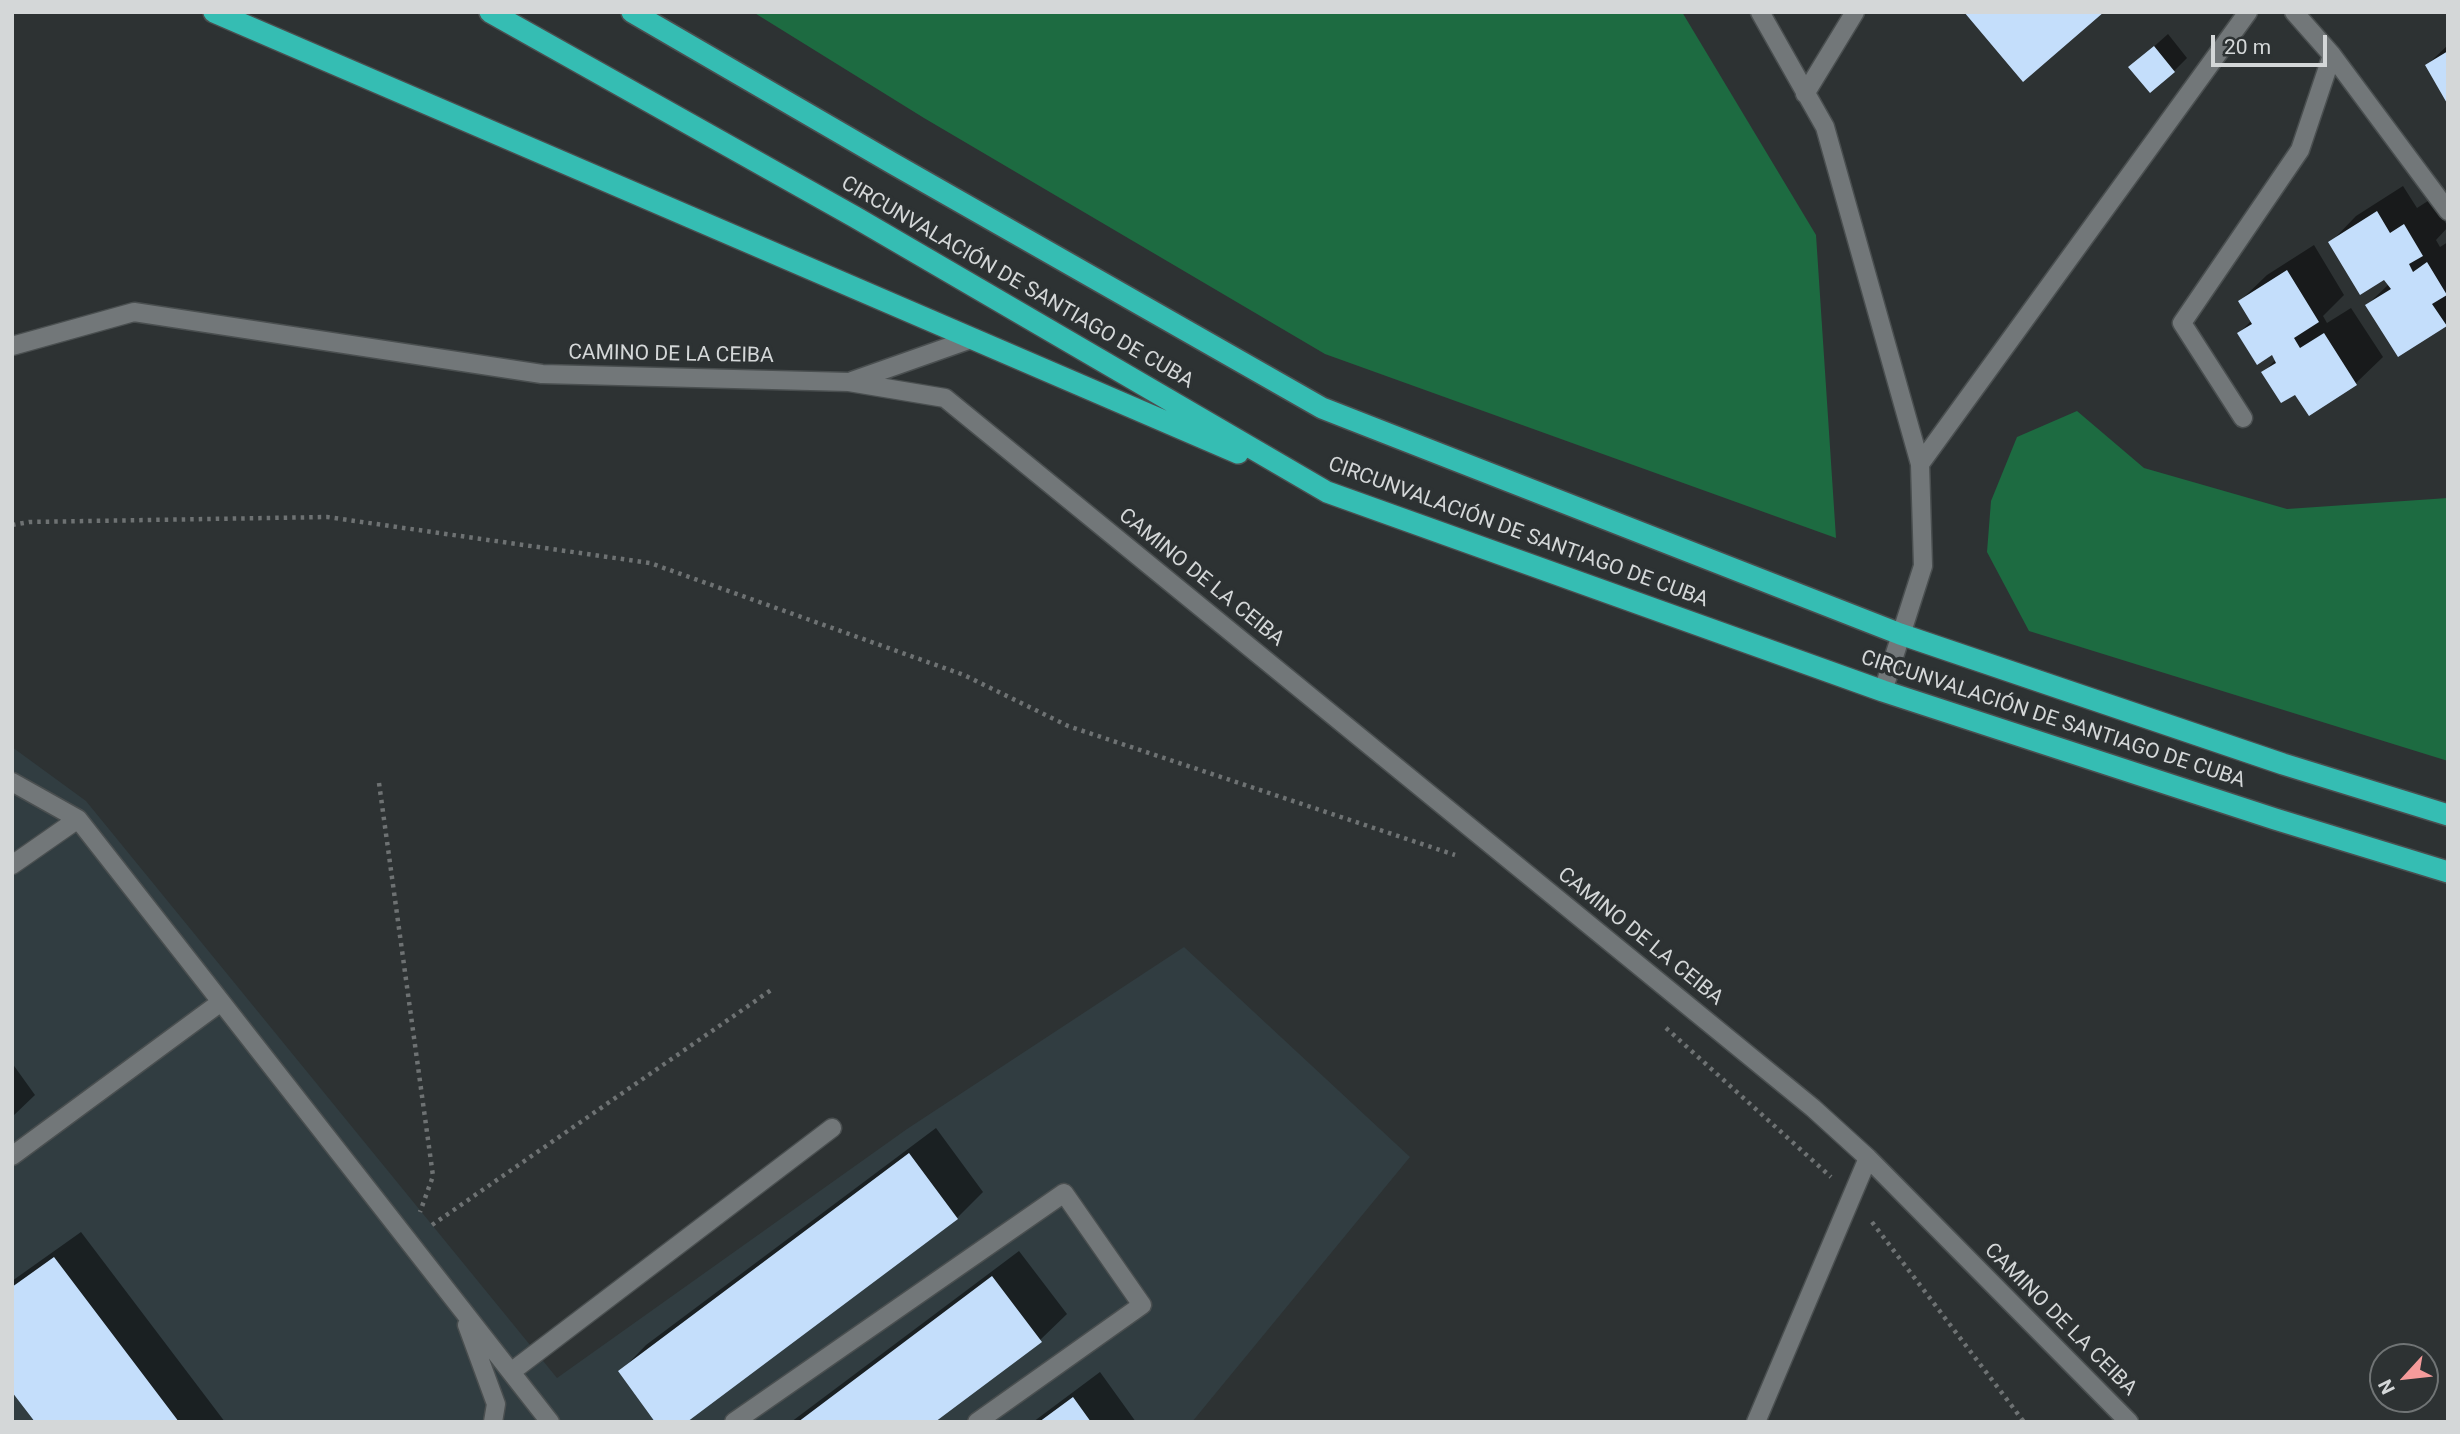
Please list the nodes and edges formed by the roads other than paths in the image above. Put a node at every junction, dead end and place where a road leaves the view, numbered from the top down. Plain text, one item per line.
1 (215, 12) edge
2 (490, 12) edge
3 (632, 12) edge
4 (1760, 12) edge
5 (1855, 12) edge
6 (2248, 12) edge
7 (2294, 12) edge
8 (2332, 55) junction
9 (1805, 94) junction
10 (2448, 211) edge
11 (974, 338) junction
12 (12, 346) edge
13 (849, 382) junction
14 (2243, 418) dead end
15 (1920, 464) junction
16 (1327, 492) junction
17 (1900, 634) junction
18 (1883, 691) junction
19 (12, 782) edge
20 (2448, 815) edge
21 (78, 819) junction
22 (12, 865) edge
23 (2448, 872) edge
24 (221, 1002) junction
25 (832, 1128) dead end
26 (12, 1156) edge
27 (1868, 1158) junction
28 (461, 1308) junction
29 (511, 1372) junction
30 (493, 1422) edge
31 (550, 1422) edge
32 (734, 1422) edge
33 (977, 1422) edge
34 (1756, 1422) edge
35 (2130, 1422) edge

1 - 11 highway
2 - 16 highway, CIRCUNVALACIÓN DE SANTIAGO DE CUBA
3 - 17 highway, CIRCUNVALACIÓN DE SANTIAGO DE CUBA
4 - 9 street
5 - 9 street
6 - 15 street
7 - 8 street
8 - 10 street
8 - 14 street
9 - 15 street
11 - 13 street
11 - 16 highway
12 - 13 street, CAMINO DE LA CEIBA
13 - 27 street, CAMINO DE LA CEIBA
15 - 17 street
16 - 18 highway, CIRCUNVALACIÓN DE SANTIAGO DE CUBA
17 - 18 street
17 - 20 highway, CIRCUNVALACIÓN DE SANTIAGO DE CUBA
18 - 23 highway, CIRCUNVALACIÓN DE SANTIAGO DE CUBA
19 - 21 street
21 - 22 street
21 - 24 street
24 - 26 street
24 - 28 street
25 - 29 street
27 - 34 street
27 - 35 street, CAMINO DE LA CEIBA
28 - 29 street
28 - 30 street
29 - 31 street
32 - 33 street

